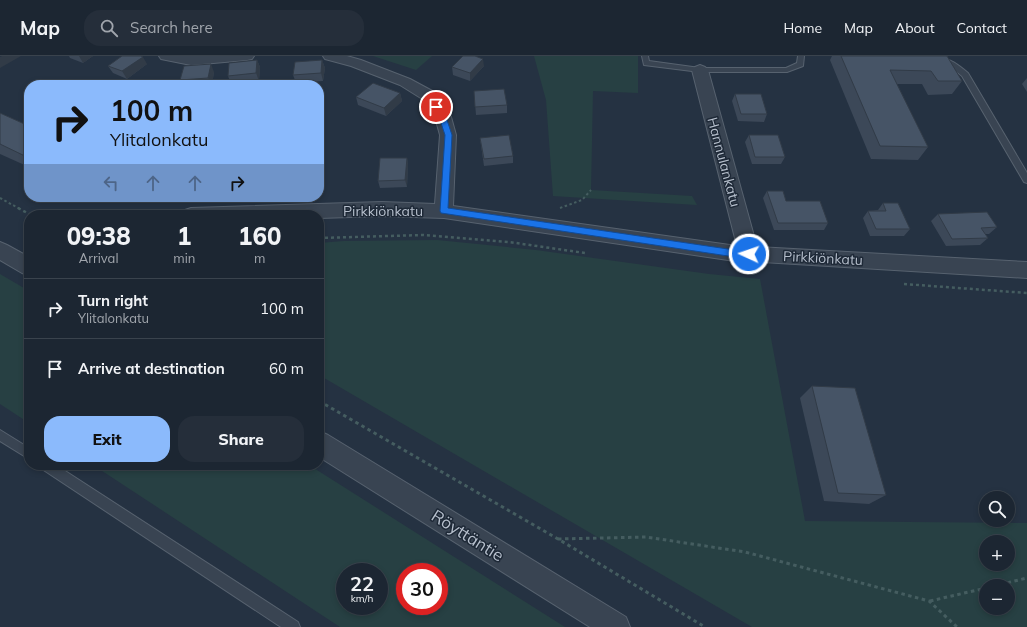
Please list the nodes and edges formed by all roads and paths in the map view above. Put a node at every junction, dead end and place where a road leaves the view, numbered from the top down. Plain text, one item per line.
1 (166, 56) edge
2 (246, 56) edge
3 (330, 56) edge
4 (645, 56) edge
5 (801, 56) edge
6 (934, 58) edge
7 (700, 70) junction
8 (1027, 180) edge
9 (0, 198) edge
10 (24, 211) edge
11 (324, 211) edge
12 (444, 211) junction
13 (0, 250) edge
14 (749, 254) junction
15 (24, 264) edge
16 (1027, 270) edge
17 (324, 404) edge
18 (0, 435) edge
19 (324, 446) edge
20 (24, 451) edge
21 (54, 470) edge
22 (558, 539) junction
23 (1027, 578) edge
24 (1015, 581) edge
25 (979, 590) edge
26 (929, 601) junction
27 (293, 627) edge
28 (616, 627) edge
29 (705, 627) edge
30 (957, 627) edge

1 - 2 street
3 - 12 street
4 - 7 lane
5 - 7 lane
6 - 8 lane
7 - 14 street, Hannulankatu
9 - 10 path
11 - 12 street, Pirkkiönkatu
12 - 14 street, Pirkkiönkatu
13 - 15 street
14 - 16 street, Pirkkiönkatu
17 - 22 path
18 - 20 lane
19 - 28 street, Röyttäntie
21 - 27 lane
22 - 26 path
22 - 29 path
23 - 24 path
25 - 26 path
26 - 30 path

